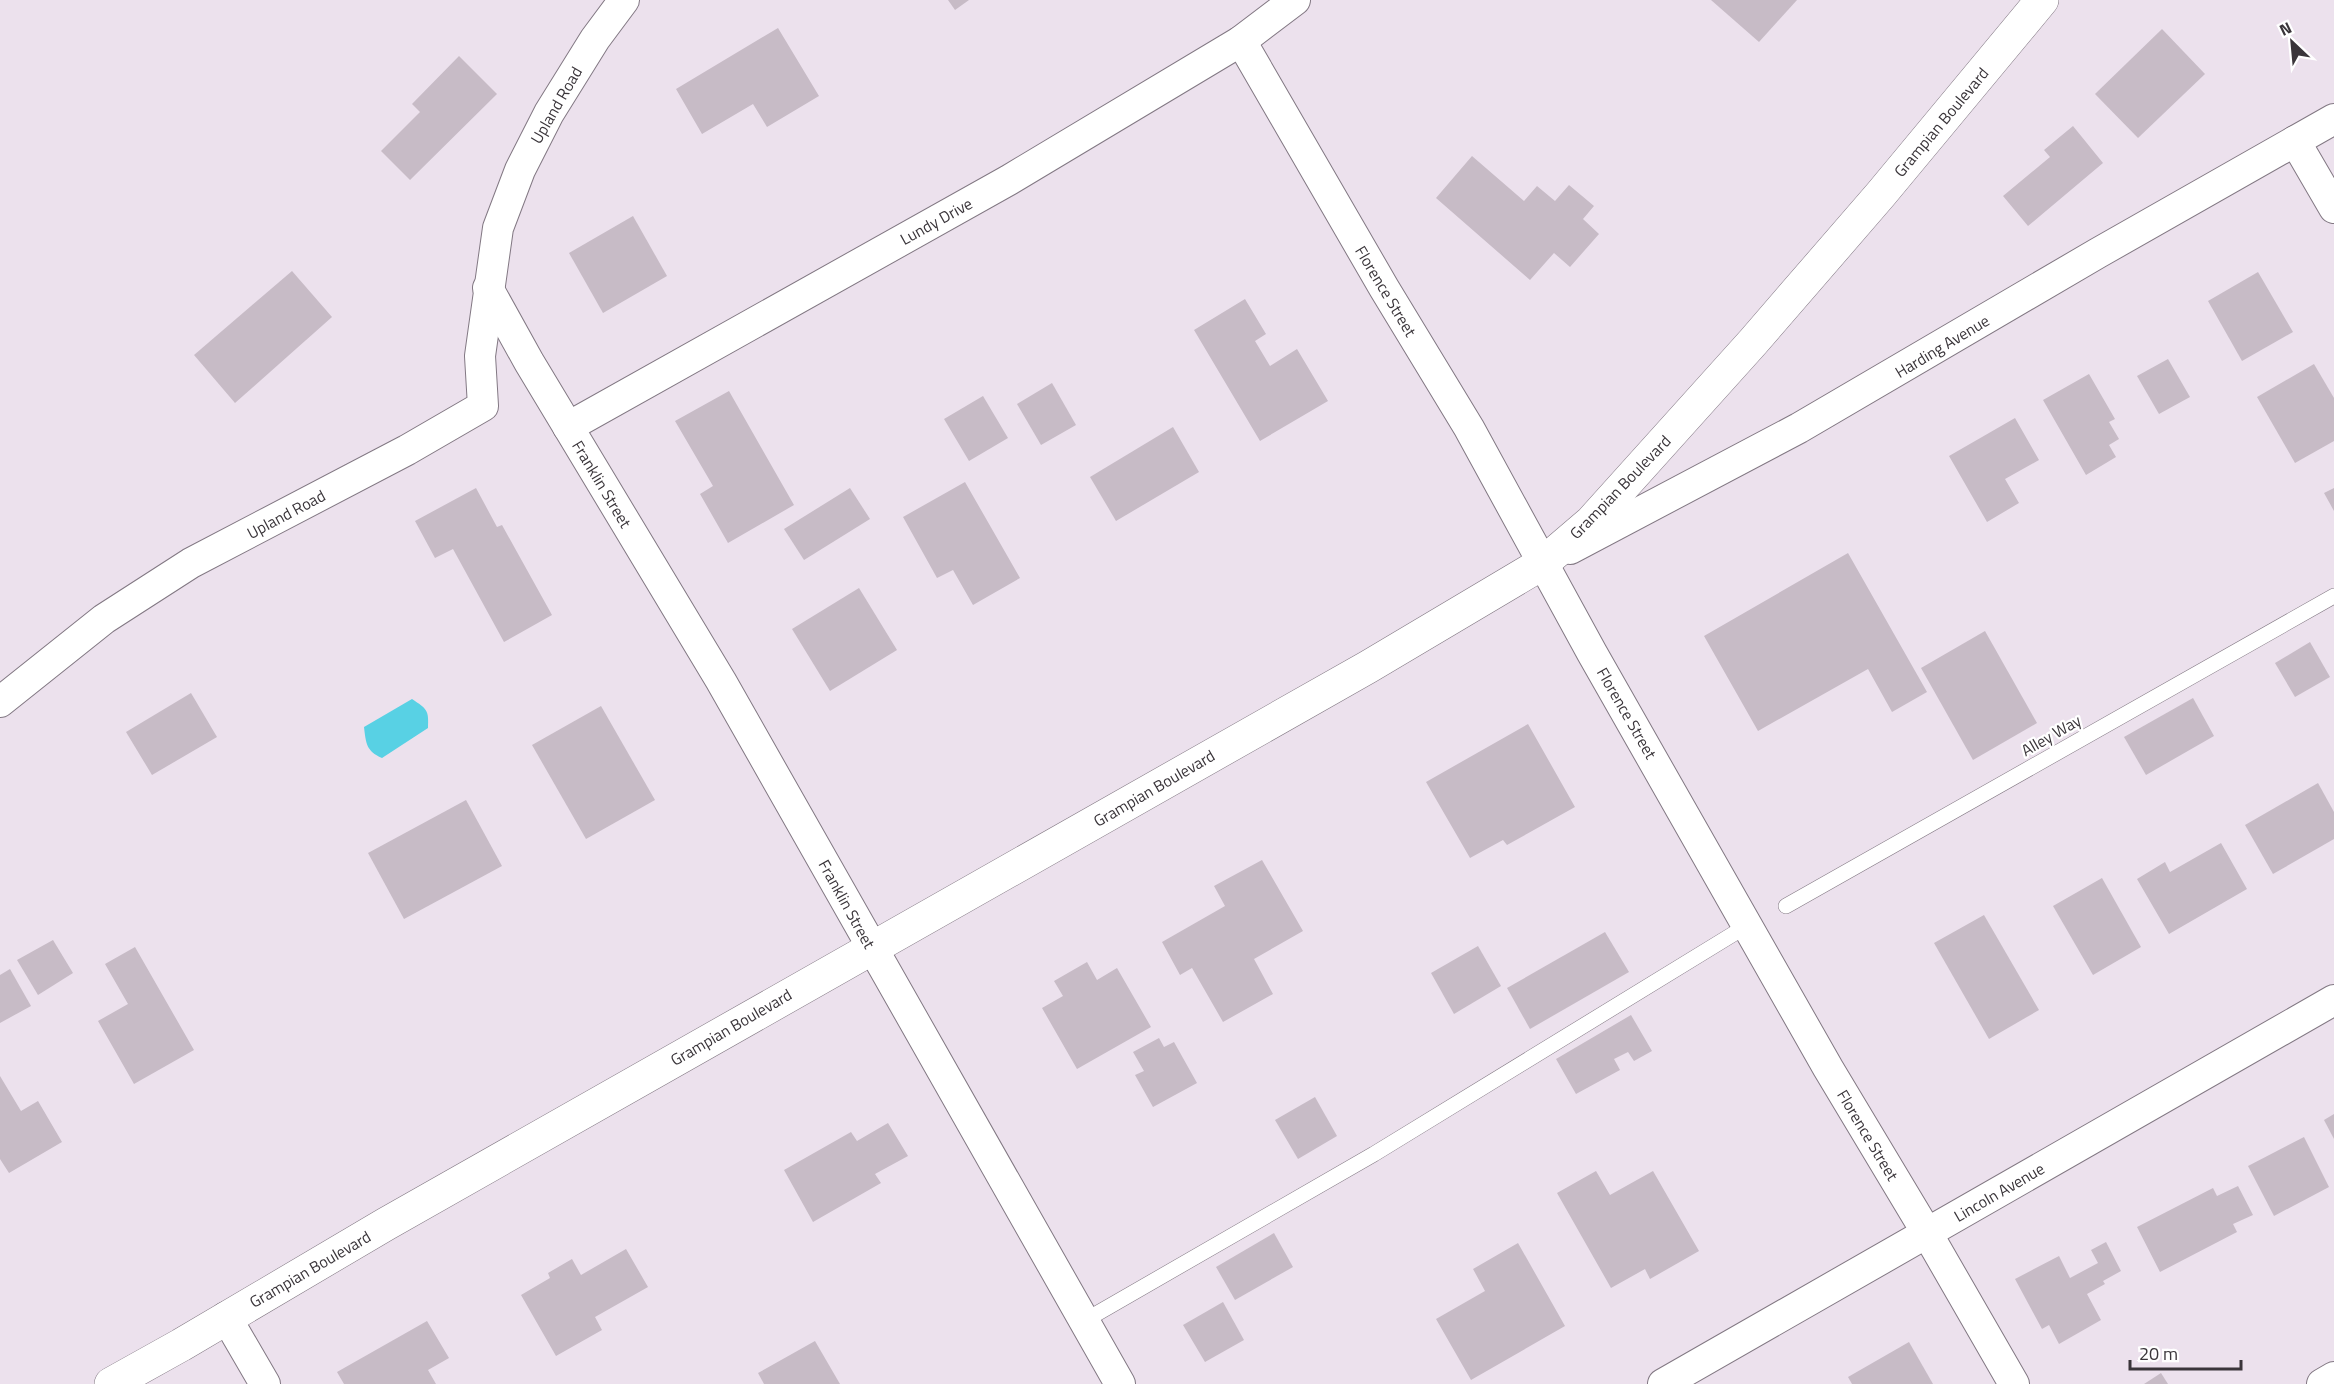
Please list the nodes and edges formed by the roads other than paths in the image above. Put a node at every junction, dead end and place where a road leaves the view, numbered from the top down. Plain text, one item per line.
1 (624, 0) edge
2 (1294, 0) edge
3 (2042, 0) edge
4 (1241, 41) junction
5 (2334, 119) edge
6 (2295, 141) junction
7 (2334, 208) edge
8 (488, 288) junction
9 (568, 427) junction
10 (1544, 563) junction
11 (2334, 596) edge
12 (0, 702) edge
13 (1786, 906) dead end
14 (1748, 925) junction
15 (872, 947) junction
16 (2334, 1000) edge
17 (1927, 1233) junction
18 (226, 1317) junction
19 (1084, 1321) junction
20 (2334, 1377) edge
21 (111, 1384) edge
22 (265, 1384) edge
23 (1120, 1384) edge
24 (1664, 1384) edge
25 (2014, 1384) edge
26 (2322, 1384) edge

1 - 8 street, Upland Road
2 - 4 street, Lundy Drive
3 - 10 street, Grampian Boulevard
4 - 9 street, Lundy Drive
4 - 10 street, Florence Street
5 - 6 street, Harding Avenue
6 - 7 street
6 - 10 street, Harding Avenue
8 - 9 street
8 - 12 street, Upland Road
9 - 15 street, Franklin Street
10 - 14 street, Florence Street
10 - 15 street, Grampian Boulevard
11 - 13 lane, Alley Way
14 - 17 street, Florence Street
14 - 19 lane
15 - 18 street, Grampian Boulevard
15 - 19 street, Franklin Street
16 - 17 street, Lincoln Avenue
17 - 24 street, Lincoln Avenue
17 - 25 street, Florence Street
18 - 21 street, Grampian Boulevard
18 - 22 street
19 - 23 street, Franklin Street
20 - 26 street

